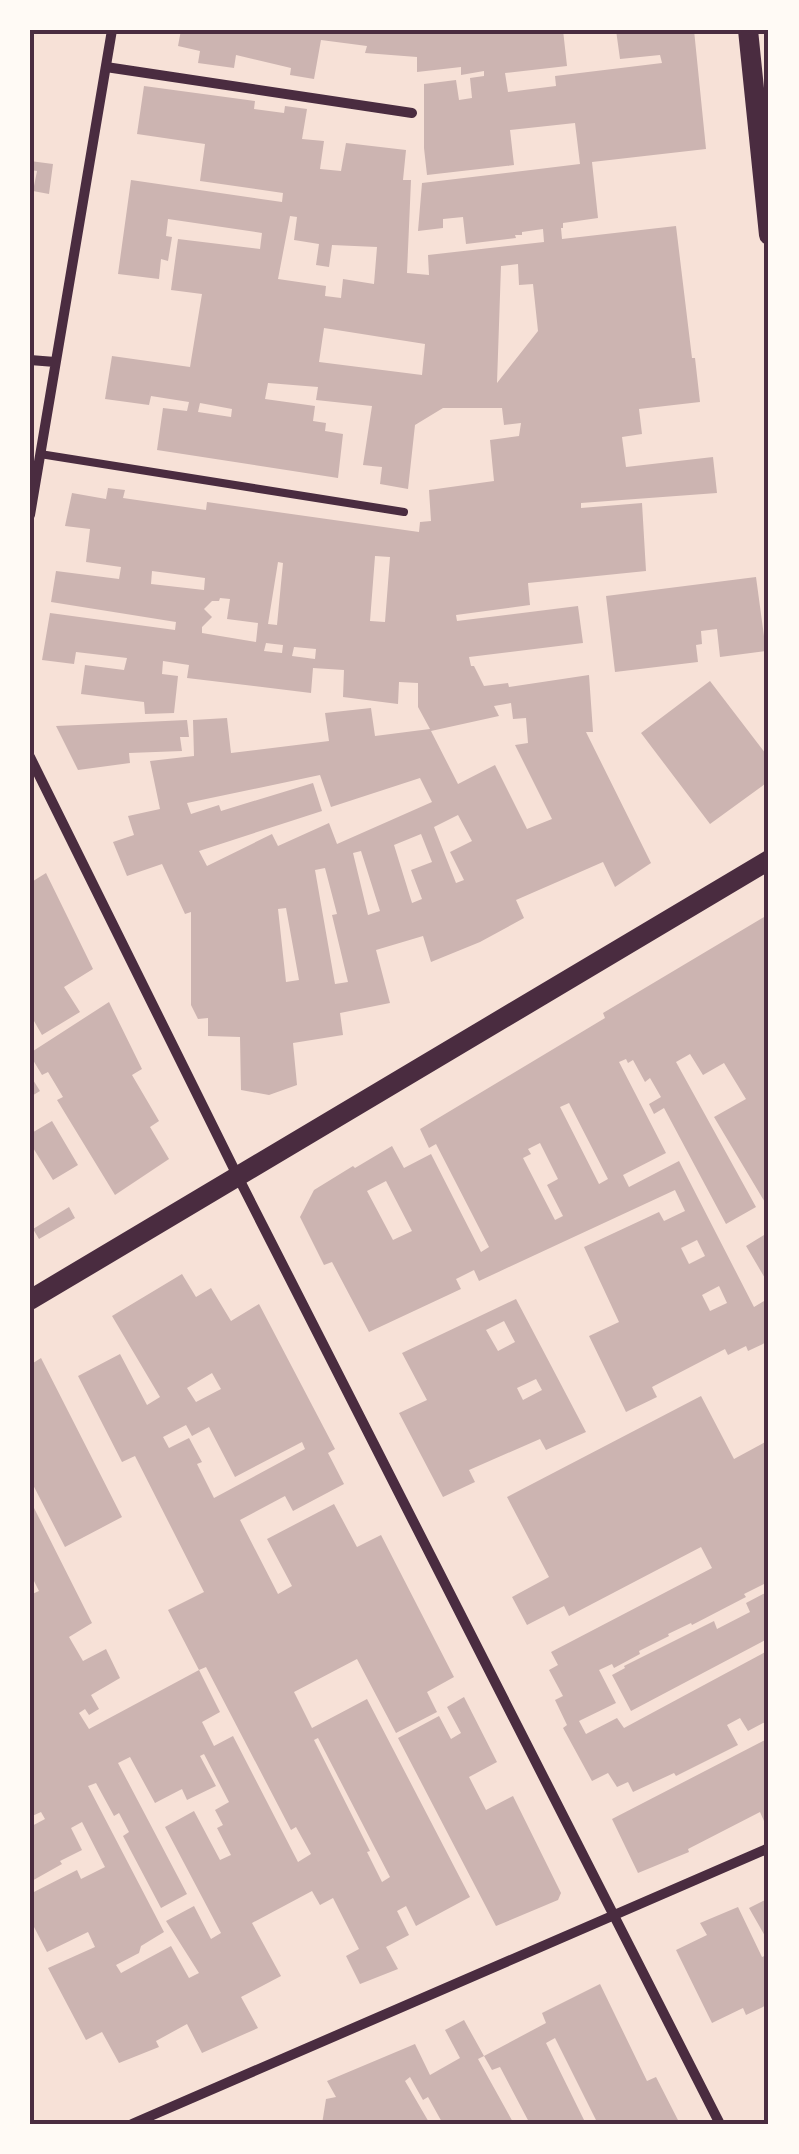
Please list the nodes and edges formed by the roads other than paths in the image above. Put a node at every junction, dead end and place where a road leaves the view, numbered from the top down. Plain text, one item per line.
1 (112, 30) edge
2 (748, 30) edge
3 (106, 67) junction
4 (412, 113) dead end
5 (769, 235) edge
6 (30, 360) edge
7 (56, 362) junction
8 (40, 454) junction
9 (404, 512) dead end
10 (30, 516) edge
11 (30, 757) edge
12 (769, 860) edge
13 (237, 1175) junction
14 (30, 1300) edge
15 (769, 1848) edge
16 (613, 1916) junction
17 (132, 2124) edge
18 (720, 2124) edge

1 - 3 street
2 - 5 main road
3 - 4 street
3 - 7 street
6 - 7 street
7 - 8 street
8 - 9 lane
8 - 10 street
11 - 13 street
12 - 13 main road
13 - 14 main road
13 - 16 street
15 - 16 street
16 - 17 street
16 - 18 street

